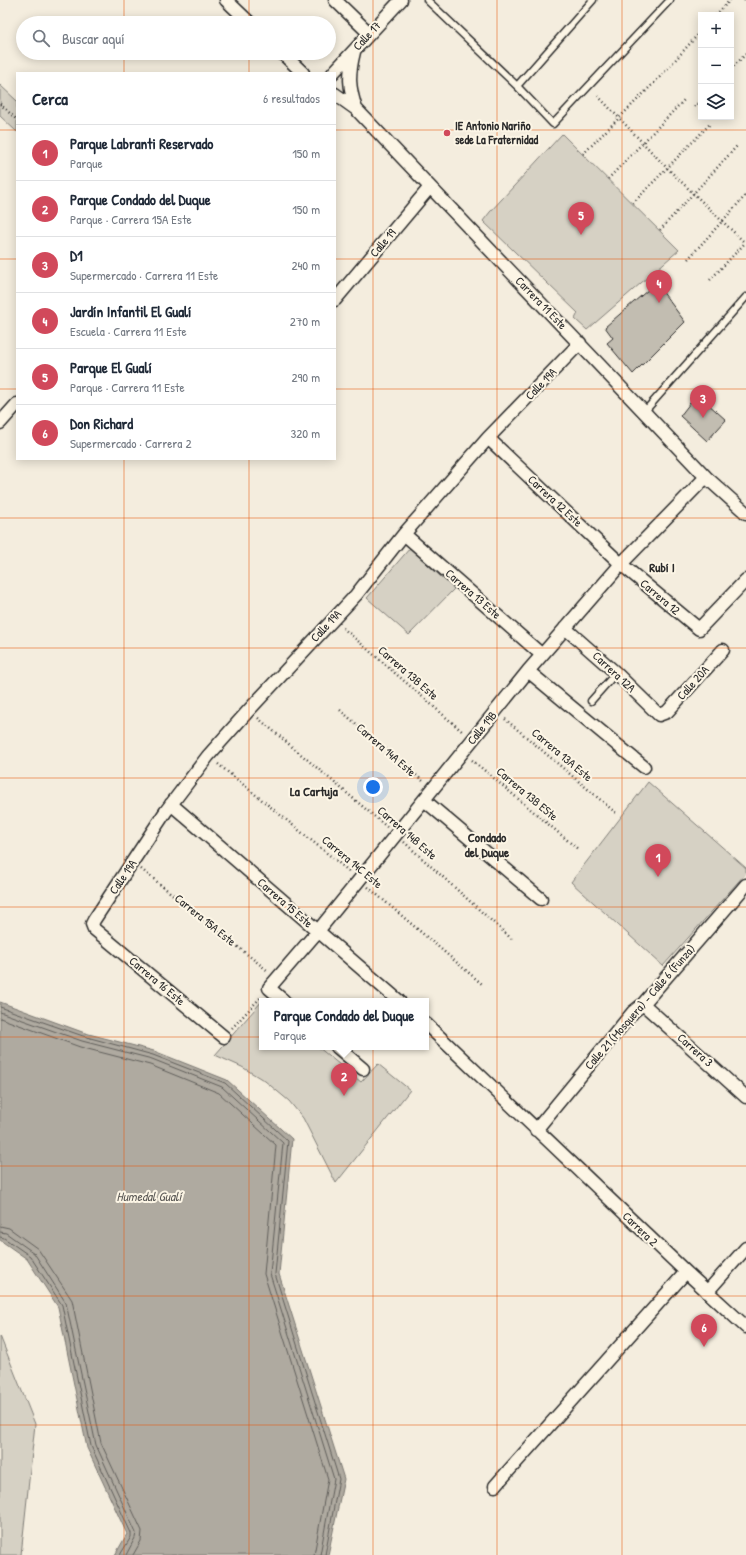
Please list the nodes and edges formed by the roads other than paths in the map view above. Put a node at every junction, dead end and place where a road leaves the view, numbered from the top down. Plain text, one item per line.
1 (226, 0) edge
2 (335, 0) edge
3 (401, 0) edge
4 (427, 0) edge
5 (593, 0) edge
6 (670, 0) edge
7 (243, 16) edge
8 (369, 33) junction
9 (354, 50) junction
10 (289, 60) edge
11 (302, 72) edge
12 (335, 72) edge
13 (517, 86) junction
14 (336, 95) edge
15 (356, 109) junction
16 (430, 187) junction
17 (746, 298) edge
18 (336, 299) edge
19 (580, 343) junction
20 (16, 405) edge
21 (645, 412) junction
22 (0, 424) edge
23 (488, 438) junction
24 (706, 477) junction
25 (746, 514) edge
26 (404, 534) junction
27 (621, 564) junction
28 (746, 580) edge
29 (565, 628) junction
30 (723, 650) dead end
31 (542, 655) junction
32 (528, 671) junction
33 (616, 674) junction
34 (591, 700) dead end
35 (663, 714) joint
36 (644, 767) dead end
37 (424, 800) junction
38 (172, 804) junction
39 (746, 885) edge
40 (541, 899) dead end
41 (92, 924) joint
42 (318, 931) junction
43 (281, 998) edge
44 (396, 998) edge
45 (643, 1004) junction
46 (429, 1027) edge
47 (224, 1037) road end
48 (341, 1050) edge
49 (363, 1069) dead end
50 (746, 1097) edge
51 (536, 1130) junction
52 (746, 1248) edge
53 (686, 1272) junction
54 (707, 1292) junction
55 (746, 1327) edge
56 (495, 1486) dead end

1 - 7 street
2 - 8 street
3 - 8 street, Calle 17
4 - 13 lane
5 - 13 lane
6 - 13 lane
8 - 9 street, Calle 17
9 - 12 street, Calle 17
9 - 15 street
10 - 11 street
14 - 15 street, Carrera 11 Este
15 - 16 street, Carrera 11 Este
16 - 18 street, Calle 19
16 - 19 street, Carrera 11 Este
17 - 21 lane
19 - 21 street, Carrera 11 Este
19 - 23 street, Calle 19A
20 - 22 street
21 - 24 street, Carrera 11 Este
23 - 26 street, Calle 19A
23 - 27 street, Carrera 12 Este
24 - 25 street, Carrera 11 Este
24 - 27 street, Calle 19B
26 - 31 street, Carrera 13 Este
26 - 38 street, Calle 19A
27 - 28 street, Carrera 12
27 - 29 street, Calle 19B
29 - 31 street, Calle 19B
29 - 33 street, Carrera 12A
30 - 35 street, Calle 20A
31 - 32 street, Calle 19B
32 - 36 street
32 - 37 street, Calle 19B
33 - 34 lane
33 - 35 street, Carrera 12A
37 - 40 street
37 - 42 street, Calle 19B
38 - 41 street, Calle 19A
38 - 42 street, Carrera 15 Este
39 - 45 street, Calle 21 (Mosquera) - Calle 6 (Funza)
41 - 47 street, Carrera 16 Este
42 - 43 street, Calle 19B
42 - 44 street, Carrera 15 Este
45 - 50 street, Carrera 3
45 - 51 street, Calle 21 (Mosquera) - Calle 6 (Funza)
46 - 51 street
48 - 49 street
51 - 53 street, Carrera 2
52 - 54 street
53 - 54 street, Carrera 2
53 - 56 street
54 - 55 street, Carrera 2

